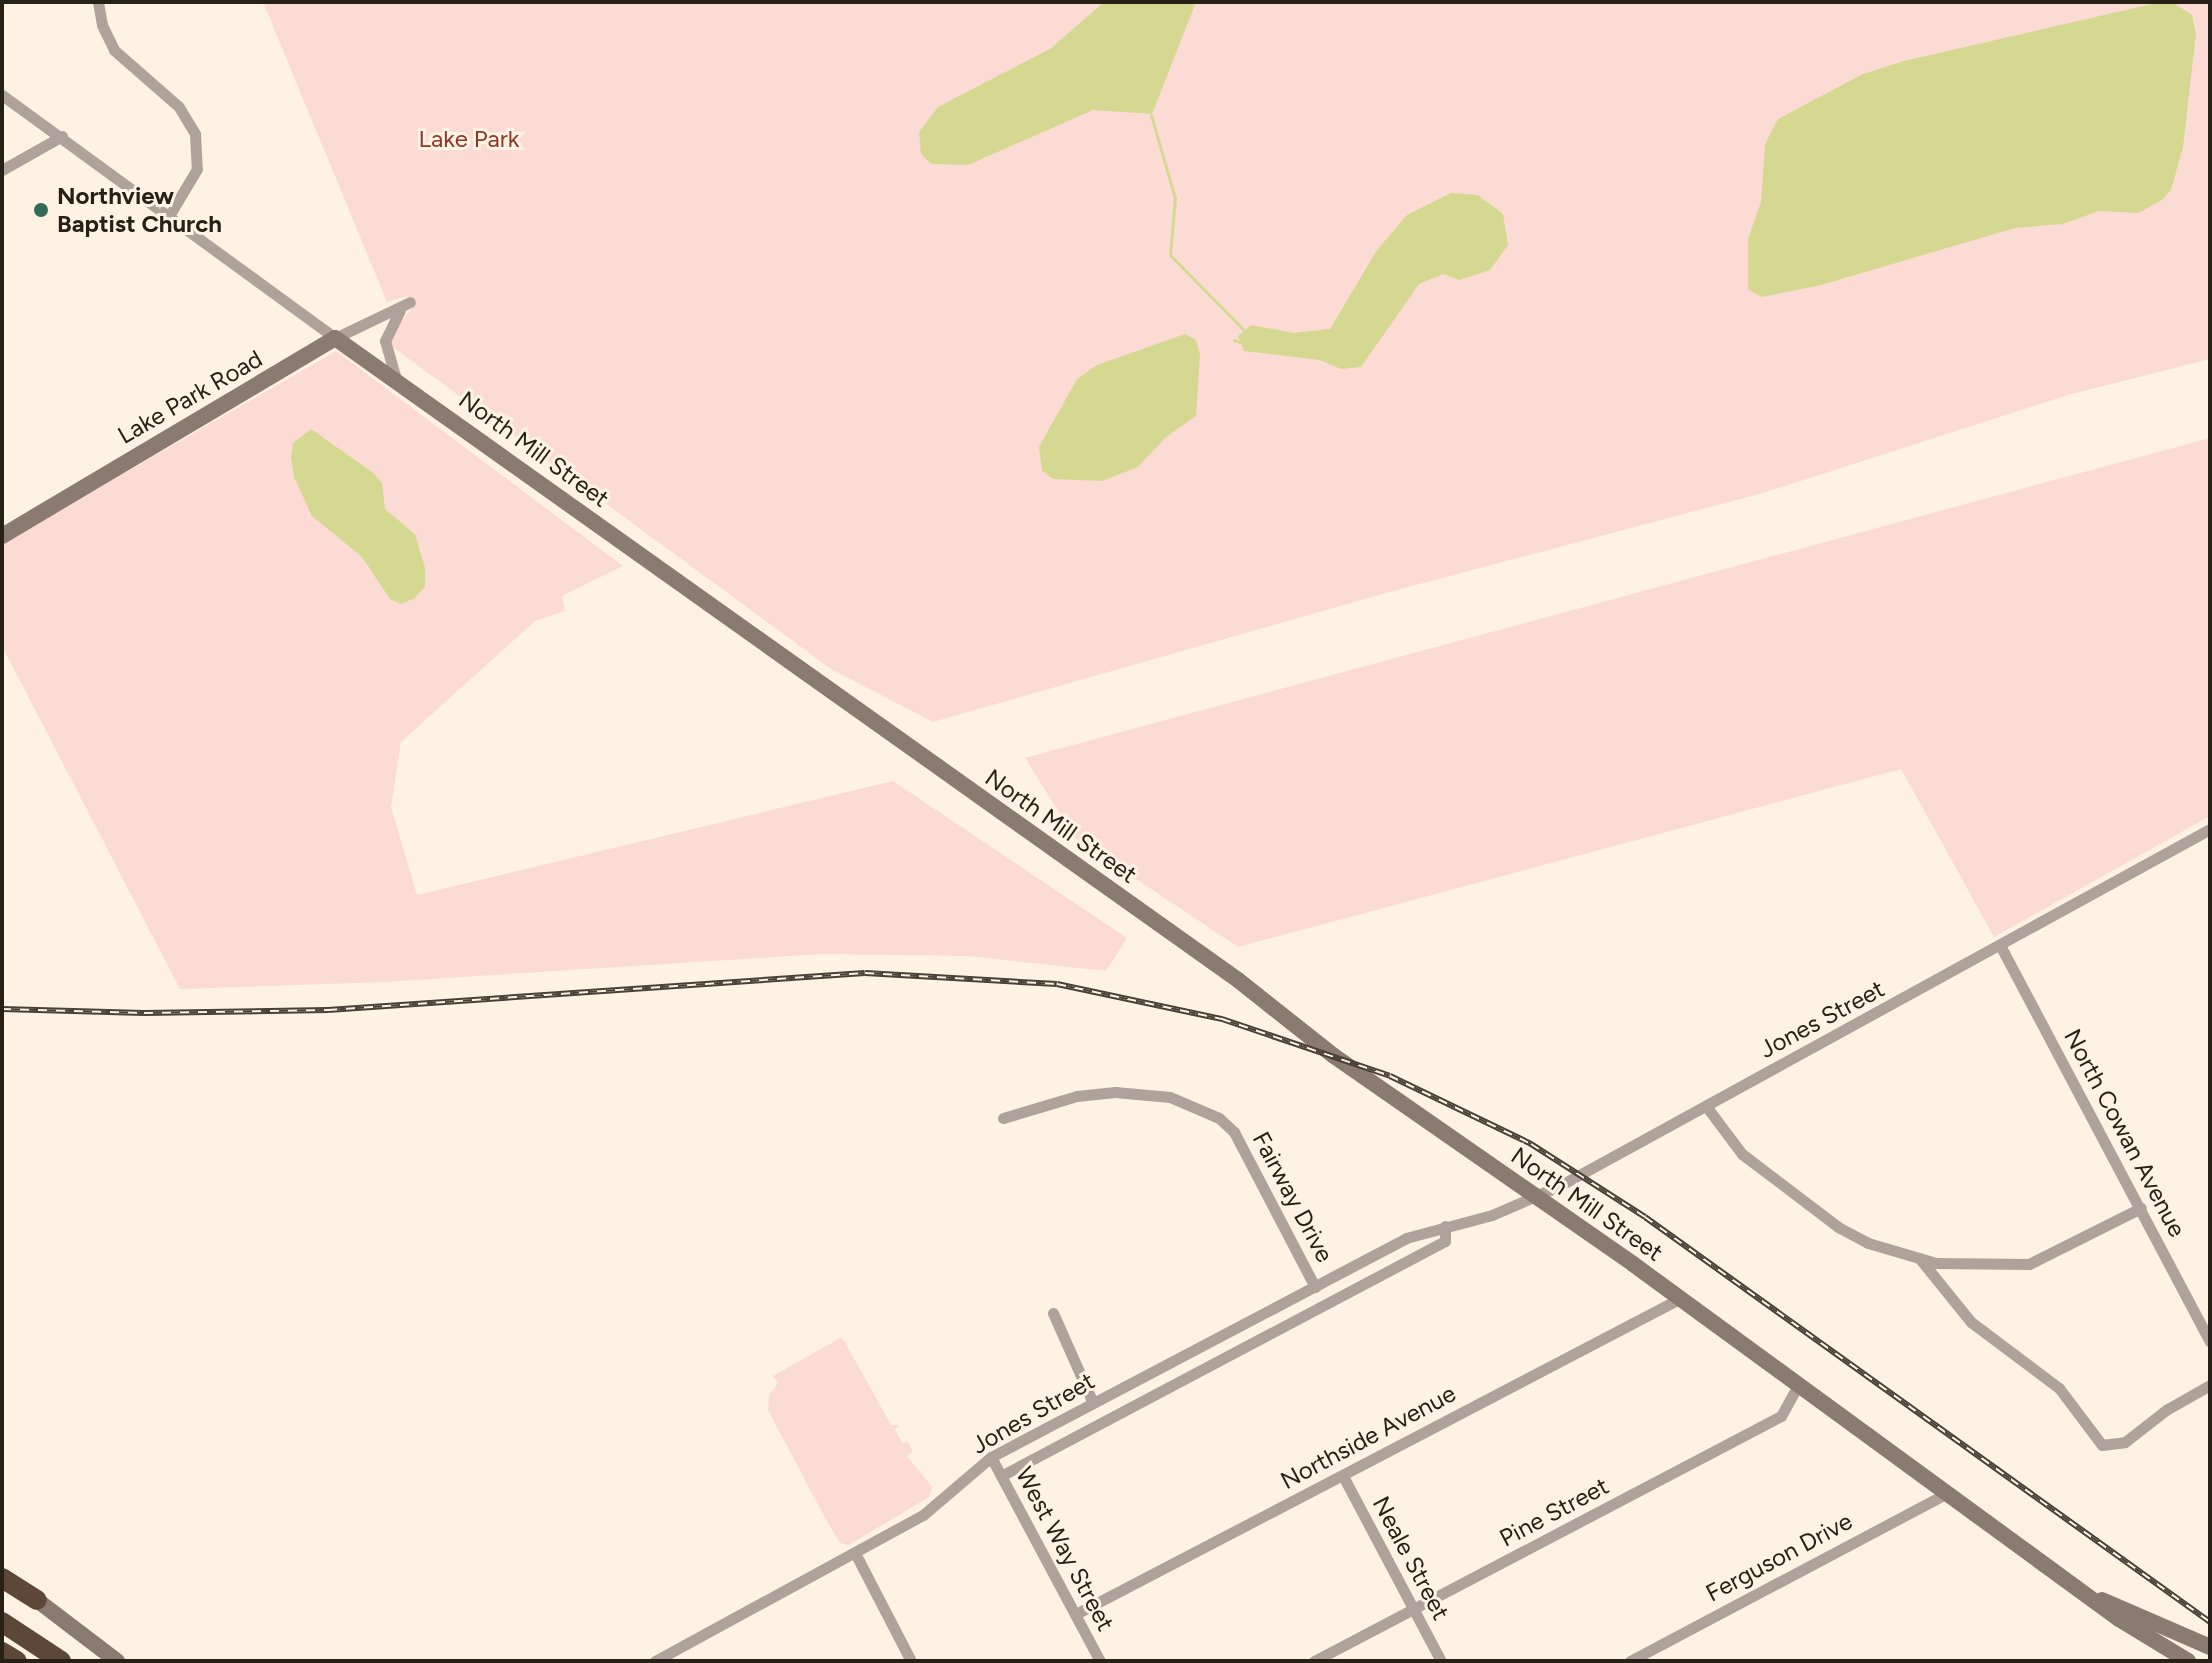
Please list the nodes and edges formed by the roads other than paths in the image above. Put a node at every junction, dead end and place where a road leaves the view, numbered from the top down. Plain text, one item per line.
1 (98, 2) edge
2 (2, 95) edge
3 (62, 136) junction
4 (2, 170) edge
5 (170, 214) junction
6 (335, 338) junction
7 (396, 379) junction
8 (2, 536) edge
9 (2210, 829) edge
10 (2001, 947) junction
11 (1706, 1106) junction
12 (1003, 1118) dead end
13 (1534, 1196) junction
14 (2141, 1208) junction
15 (1445, 1226) junction
16 (1920, 1259) junction
17 (1315, 1287) junction
18 (1679, 1299) junction
19 (1053, 1313) dead end
20 (2210, 1341) edge
21 (1798, 1385) junction
22 (2210, 1385) edge
23 (1093, 1403) junction
24 (991, 1457) junction
25 (1001, 1476) junction
26 (1343, 1476) junction
27 (1949, 1492) junction
28 (855, 1553) junction
29 (2, 1576) edge
30 (2092, 1596) junction
31 (37, 1600) joint
32 (1414, 1610) junction
33 (1076, 1614) junction
34 (2, 1622) edge
35 (2210, 1647) edge
36 (2, 1652) edge
37 (17, 1661) edge
38 (61, 1661) edge
39 (117, 1661) edge
40 (655, 1661) edge
41 (911, 1661) edge
42 (1100, 1661) edge
43 (1314, 1661) edge
44 (1441, 1661) edge
45 (1630, 1661) edge
46 (2188, 1661) edge

1 - 5 street
2 - 3 street, North Mill Street
3 - 4 street
3 - 5 street, North Mill Street
5 - 6 street, North Mill Street
6 - 7 main road, North Mill Street
6 - 7 street, Lake Park Road
6 - 8 main road, Lake Park Road
7 - 13 main road, North Mill Street
9 - 10 street, Jones Street
10 - 11 street, Jones Street
10 - 14 street, North Cowan Avenue
11 - 13 street, Jones Street
11 - 16 street
12 - 17 street, Fairway Drive
13 - 15 street, Jones Street
13 - 18 main road, North Mill Street
14 - 16 street
14 - 20 street, North Cowan Avenue
15 - 17 street, Jones Street
15 - 25 street, Jones Street
16 - 22 street
17 - 23 street, Jones Street
18 - 21 main road, North Mill Street
18 - 26 street, Northside Avenue
19 - 23 street
21 - 27 main road, North Mill Street
21 - 32 street, Pine Street
23 - 24 street, Jones Street
24 - 25 street, West Way Street
24 - 28 street, Jones Street
25 - 33 street, West Way Street
26 - 32 street, Neale Street
26 - 33 street, Northside Avenue
27 - 30 main road, North Mill Street
27 - 45 street, Ferguson Drive
28 - 40 street, Jones Street
28 - 41 street
29 - 31 highway
30 - 35 main road, North Mill Street
30 - 46 main road, North Mill Street
31 - 39 main road
32 - 43 street, Pine Street
32 - 44 street, Neale Street
33 - 42 street, West Way Street
34 - 38 highway
36 - 37 highway

